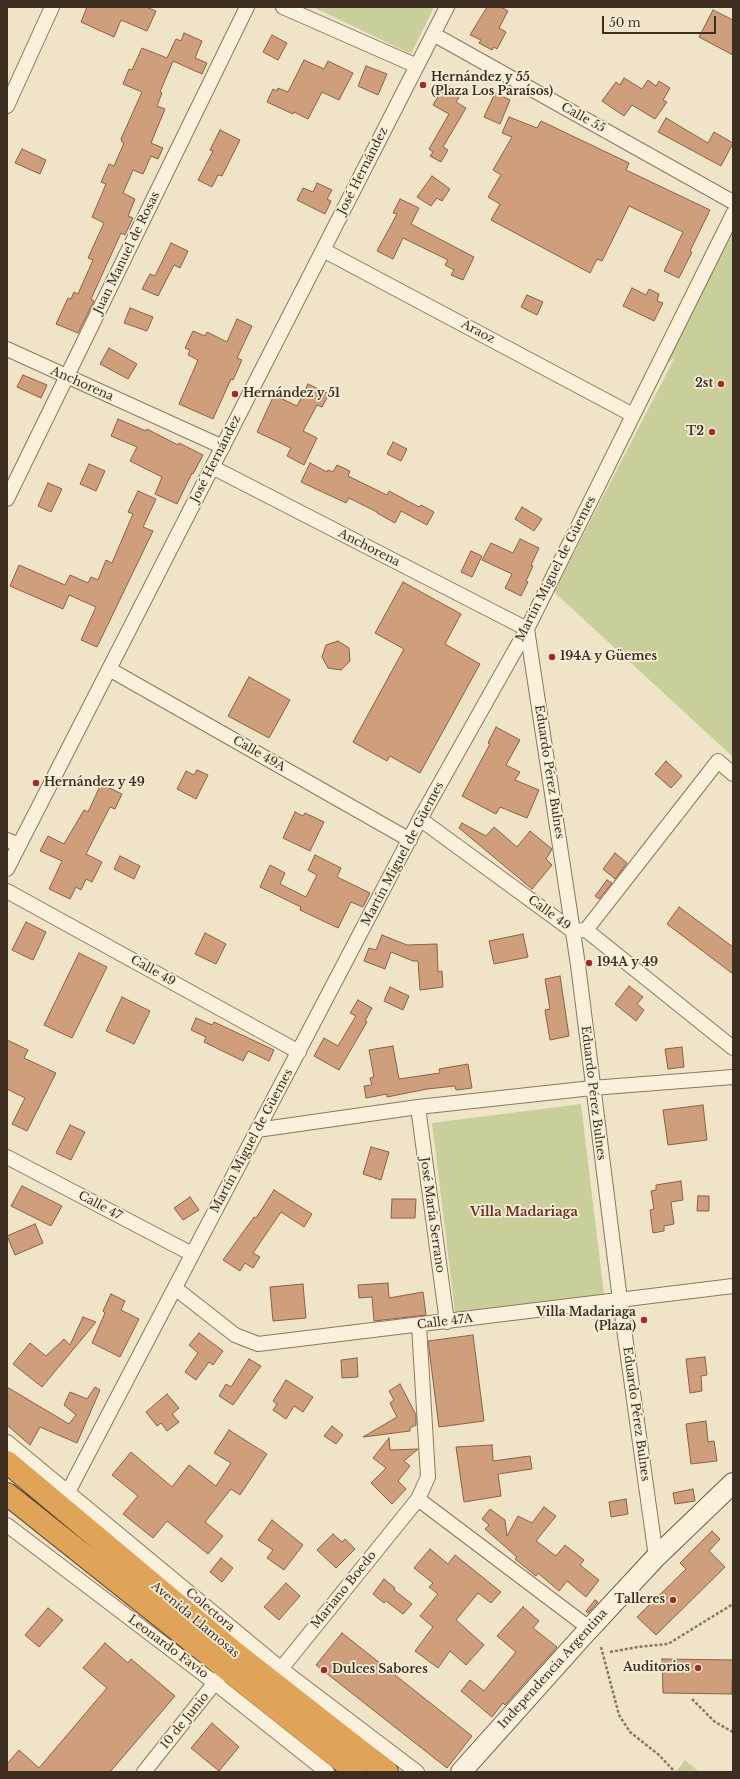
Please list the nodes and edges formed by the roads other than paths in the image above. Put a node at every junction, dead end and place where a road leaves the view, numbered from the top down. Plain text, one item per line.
1 (52, 7) edge
2 (247, 7) edge
3 (283, 7) edge
4 (447, 7) edge
5 (434, 34) junction
6 (417, 66) junction
7 (7, 106) edge
8 (733, 202) edge
9 (733, 214) edge
10 (323, 250) junction
11 (7, 349) edge
12 (67, 377) junction
13 (633, 415) junction
14 (222, 447) junction
15 (212, 467) junction
16 (7, 499) edge
17 (527, 629) junction
18 (109, 669) junction
19 (733, 774) edge
20 (420, 819) junction
21 (410, 840) junction
22 (13, 842) edge
23 (7, 869) edge
24 (7, 891) edge
25 (580, 931) junction
26 (733, 1048) edge
27 (299, 1052) junction
28 (733, 1077) edge
29 (592, 1088) junction
30 (418, 1107) junction
31 (257, 1130) junction
32 (7, 1157) edge
33 (192, 1254) junction
34 (733, 1286) edge
35 (175, 1288) junction
36 (620, 1300) junction
37 (447, 1322) junction
38 (420, 1325) junction
39 (7, 1442) edge
40 (7, 1462) edge
41 (733, 1483) edge
42 (68, 1492) junction
43 (7, 1494) edge
44 (418, 1499) junction
45 (7, 1525) edge
46 (656, 1557) junction
47 (589, 1628) junction
48 (276, 1675) junction
49 (221, 1676) junction
50 (144, 1772) edge
51 (327, 1772) edge
52 (356, 1772) edge
53 (387, 1772) edge
54 (417, 1772) edge
55 (461, 1772) edge

1 - 7 street
2 - 12 street, Juan Manuel de Rosas
3 - 6 street
4 - 5 street, José Hernández
5 - 6 street, José Hernández
5 - 8 street, Calle 55
6 - 10 street, José Hernández
9 - 13 street, Martín Miguel de Güemes
10 - 13 street, Araoz
10 - 14 street, José Hernández
11 - 12 street, Anchorena
12 - 14 street, Anchorena
12 - 16 street, Juan Manuel de Rosas
13 - 17 street, Martín Miguel de Güemes
14 - 15 street, José Hernández
15 - 17 street, Anchorena
15 - 18 street, José Hernández
17 - 20 street, Martín Miguel de Güemes
17 - 25 street, Eduardo Pérez Bulnes
18 - 21 street, Calle 49A
18 - 22 street, José Hernández
19 - 25 street
20 - 21 street, Martín Miguel de Güemes
20 - 25 street, Calle 49
21 - 27 street, Martín Miguel de Güemes
22 - 23 street, José Hernández
24 - 27 street, Calle 49
25 - 26 street, Calle 49
25 - 29 street, Eduardo Pérez Bulnes
27 - 31 street, Martín Miguel de Güemes
28 - 29 street
29 - 30 street
29 - 36 street, Eduardo Pérez Bulnes
30 - 31 street
30 - 37 street, José María Serrano
31 - 33 street, Martín Miguel de Güemes
32 - 33 street, Calle 47
33 - 35 street, Martín Miguel de Güemes
34 - 36 street, Calle 47A
35 - 38 street, Calle 47A
35 - 42 street, Martín Miguel de Güemes
36 - 37 street, Calle 47A
36 - 46 street, Eduardo Pérez Bulnes
37 - 38 street, Calle 47A
38 - 44 street
39 - 42 street, Colectora
40 - 48 highway, Avenida Llamosas
41 - 46 main road, Independencia Argentina
42 - 48 street, Colectora
43 - 49 highway, Avenida Llamosas
44 - 47 street
44 - 48 street, Mariano Boedo
45 - 49 street, Leonardo Favio
46 - 47 main road, Independencia Argentina
47 - 55 main road, Independencia Argentina
48 - 53 highway, Avenida Llamosas
48 - 54 street, Colectora
49 - 50 street, 10 de Junio
49 - 51 street, Leonardo Favio
49 - 52 highway, Avenida Llamosas

